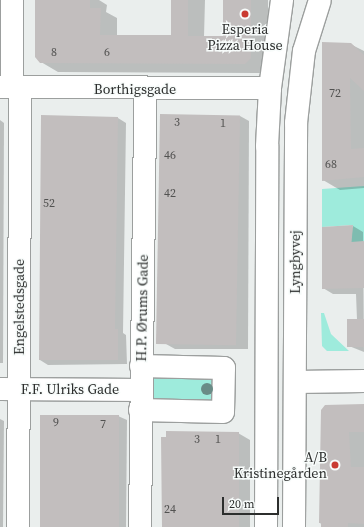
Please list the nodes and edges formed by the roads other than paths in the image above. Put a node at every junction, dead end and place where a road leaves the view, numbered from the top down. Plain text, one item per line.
1 (12, 0) edge
2 (282, 0) edge
3 (320, 1) edge
4 (11, 87) edge
5 (270, 88) junction
6 (145, 89) junction
7 (141, 366) junction
8 (364, 380) edge
9 (295, 382) junction
10 (9, 389) edge
11 (140, 400) junction
12 (18, 527) edge
13 (140, 527) edge
14 (266, 527) edge
15 (294, 527) edge

1 - 4 street, Engelstedsgade
2 - 5 street, Lyngbyvej
3 - 9 street, Lyngbyvej
4 - 6 street, Borthigsgade
4 - 10 street, Engelstedsgade
5 - 6 street, Borthigsgade
5 - 14 street, Lyngbyvej
6 - 7 street, H.P. Ørums Gade
7 - 11 street, H.P. Ørums Gade
7 - 11 street, F.F. Ulriks Gade
8 - 9 street
9 - 15 street, Lyngbyvej
10 - 11 street, F.F. Ulriks Gade
10 - 12 street, Engelstedsgade
11 - 13 street, H.P. Ørums Gade

